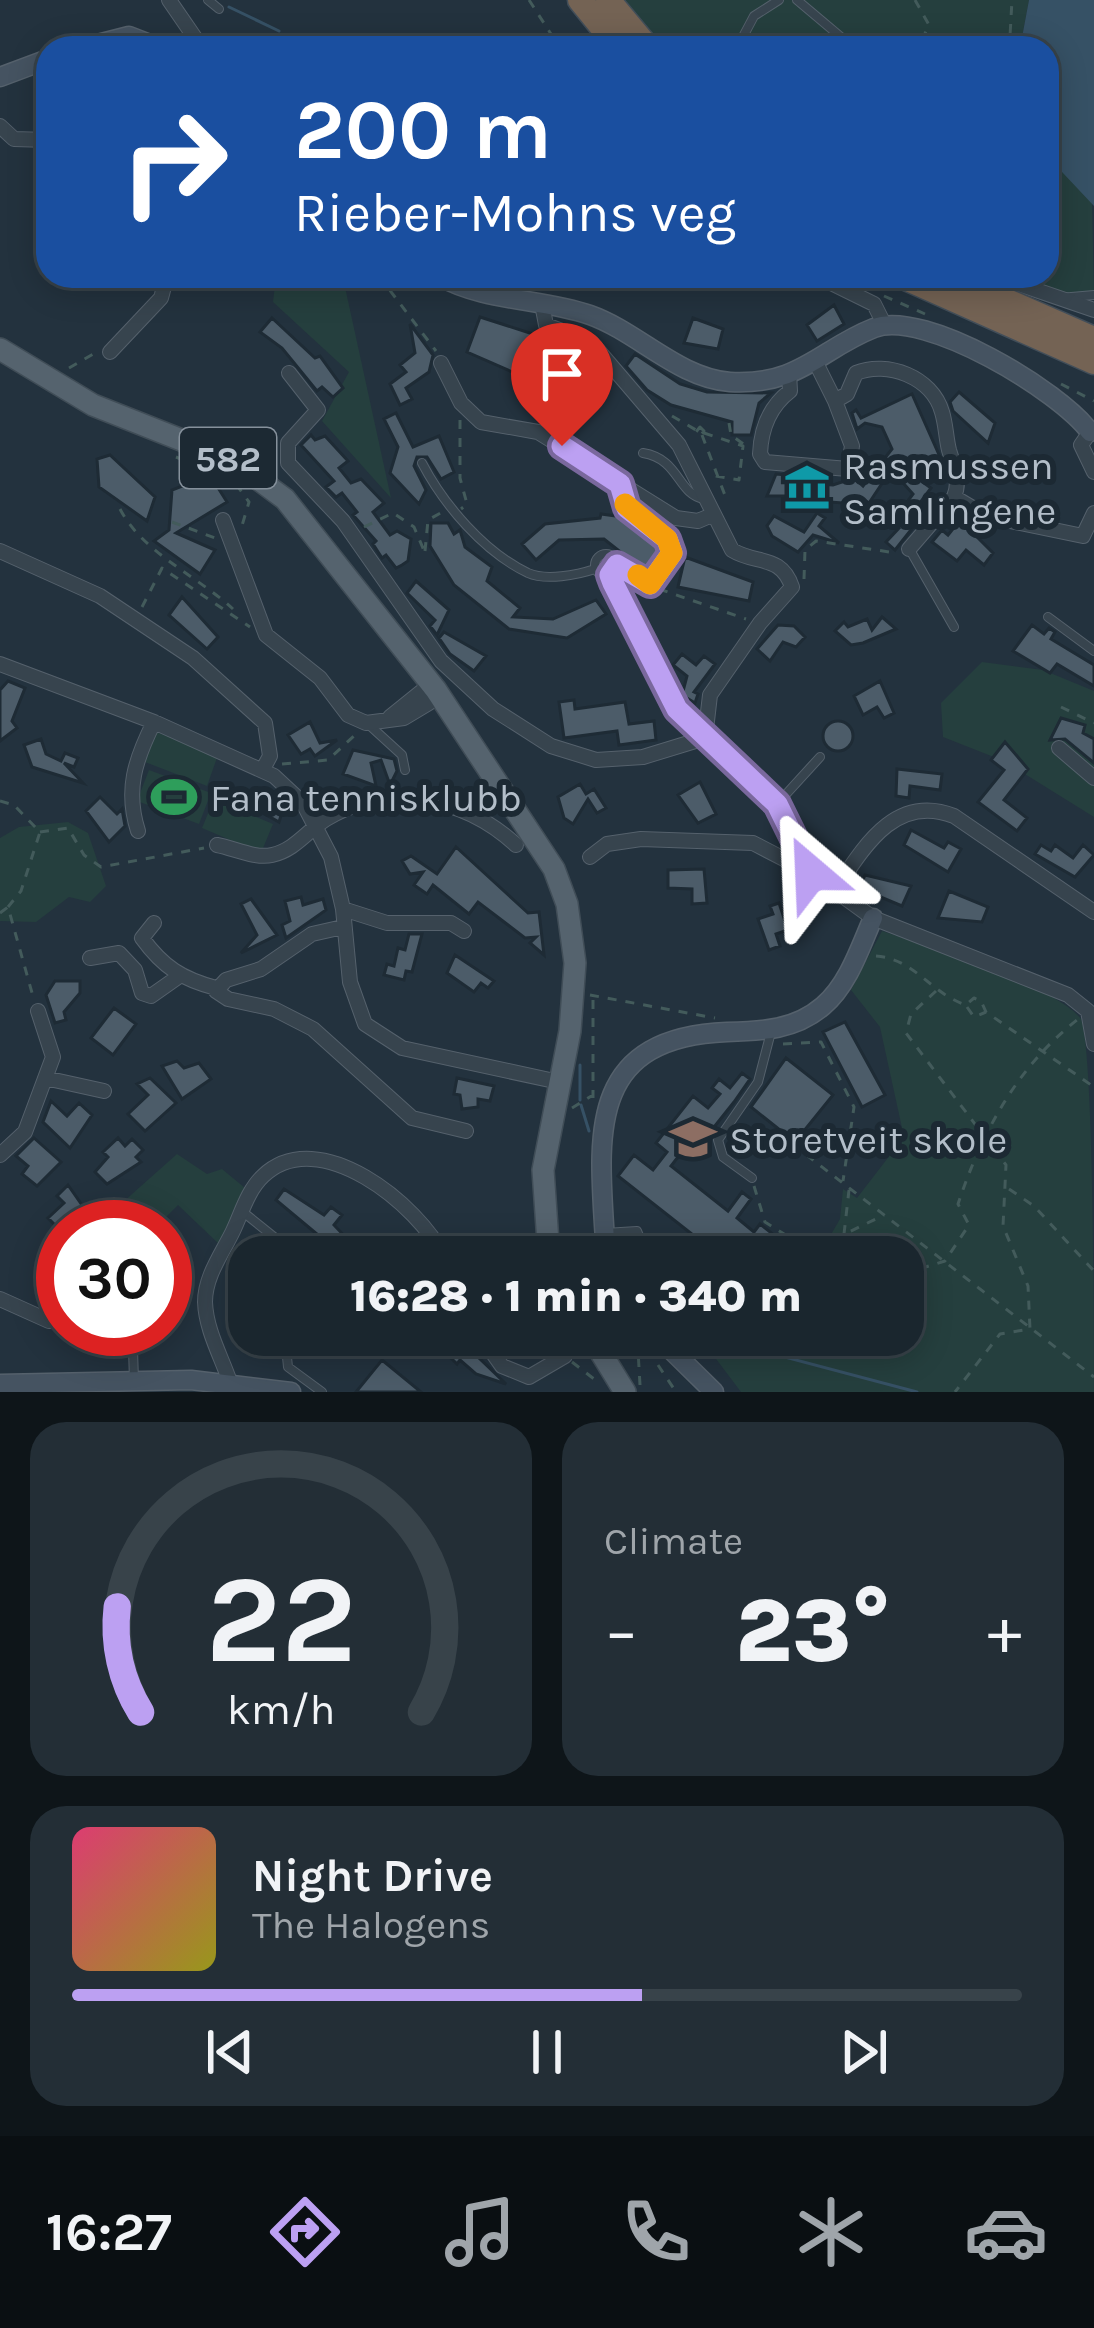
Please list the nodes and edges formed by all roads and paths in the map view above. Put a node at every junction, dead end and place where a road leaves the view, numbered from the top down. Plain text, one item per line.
1 (169, 0) edge
2 (208, 0) edge
3 (529, 0) edge
4 (580, 0) edge
5 (608, 0) edge
6 (779, 0) edge
7 (796, 0) edge
8 (915, 0) edge
9 (1012, 0) edge
10 (219, 9) dead end
11 (194, 36) edge
12 (552, 36) edge
13 (609, 36) edge
14 (638, 36) edge
15 (743, 36) edge
16 (840, 36) edge
17 (924, 36) edge
18 (1010, 36) edge
19 (36, 64) edge
20 (0, 77) edge
21 (0, 126) edge
22 (36, 140) edge
23 (164, 288) edge
24 (390, 288) edge
25 (466, 288) edge
26 (841, 288) edge
27 (925, 288) edge
28 (976, 288) edge
29 (1028, 288) edge
30 (1094, 295) edge
31 (1058, 299) junction
32 (901, 303) dead end
33 (542, 304) junction
34 (1094, 310) edge
35 (1036, 316) junction
36 (888, 319) junction
37 (1094, 326) edge
38 (1094, 339) edge
39 (0, 349) edge
40 (106, 352) joint
41 (441, 363) joint
42 (816, 363) junction
43 (1094, 366) edge
44 (613, 368) junction
45 (65, 369) dead end
46 (289, 373) dead end
47 (789, 374) junction
48 (597, 387) dead end
49 (835, 401) junction
50 (461, 416) junction
51 (673, 417) dead end
52 (729, 424) dead end
53 (1092, 433) edge
54 (703, 434) junction
55 (744, 445) junction
56 (170, 452) dead end
57 (643, 453) dead end
58 (760, 454) junction
59 (422, 463) dead end
60 (1094, 472) edge
61 (715, 476) junction
62 (620, 484) junction
63 (954, 497) junction
64 (726, 498) dead end
65 (704, 499) junction
66 (120, 509) dead end
67 (452, 511) junction
68 (1094, 513) edge
69 (712, 515) junction
70 (223, 520) dead end
71 (172, 522) dead end
72 (352, 535) junction
73 (233, 542) junction
74 (909, 549) junction
75 (0, 551) edge
76 (617, 565) junction
77 (595, 568) junction
78 (610, 575) junction
79 (650, 584) junction
80 (792, 587) junction
81 (133, 616) junction
82 (239, 616) junction
83 (1048, 617) dead end
84 (760, 623) junction
85 (954, 627) dead end
86 (271, 641) junction
87 (1094, 651) edge
88 (0, 664) edge
89 (428, 695) junction
90 (1061, 707) dead end
91 (154, 722) junction
92 (363, 722) junction
93 (1094, 723) edge
94 (705, 738) junction
95 (1059, 748) dead end
96 (820, 757) dead end
97 (405, 770) dead end
98 (268, 772) junction
99 (1094, 778) edge
100 (0, 800) edge
101 (777, 804) junction
102 (317, 825) junction
103 (138, 831) dead end
104 (40, 832) junction
105 (218, 845) joint
106 (516, 845) dead end
107 (590, 857) dead end
108 (811, 873) junction
109 (835, 890) junction
110 (8, 908) junction
111 (343, 910) junction
112 (1094, 911) edge
113 (0, 913) edge
114 (872, 918) junction
115 (154, 923) dead end
116 (343, 928) junction
117 (464, 931) dead end
118 (856, 955) junction
119 (90, 958) dead end
120 (178, 977) junction
121 (216, 988) junction
122 (936, 991) junction
123 (585, 992) dead end
124 (594, 999) junction
125 (966, 1006) junction
126 (1091, 1009) edge
127 (38, 1011) joint
128 (986, 1012) junction
129 (720, 1019) dead end
130 (771, 1034) junction
131 (1094, 1044) edge
132 (1045, 1051) junction
133 (45, 1078) junction
134 (559, 1082) junction
135 (1094, 1087) edge
136 (104, 1091) dead end
137 (593, 1095) junction
138 (594, 1107) dead end
139 (565, 1110) dead end
140 (466, 1131) dead end
141 (983, 1136) junction
142 (547, 1149) junction
143 (0, 1155) edge
144 (723, 1157) junction
145 (752, 1178) joint
146 (842, 1183) junction
147 (849, 1188) junction
148 (1007, 1188) junction
149 (242, 1211) junction
150 (885, 1214) junction
151 (604, 1233) junction
152 (273, 1236) edge
153 (432, 1236) edge
154 (546, 1236) edge
155 (561, 1236) edge
156 (604, 1236) edge
157 (639, 1236) edge
158 (789, 1236) edge
159 (843, 1236) edge
160 (846, 1236) edge
161 (945, 1261) junction
162 (924, 1268) edge
163 (1094, 1271) edge
164 (0, 1299) edge
165 (36, 1315) edge
166 (1030, 1329) junction
167 (123, 1356) edge
168 (132, 1356) edge
169 (288, 1356) edge
170 (495, 1356) edge
171 (565, 1356) joint
172 (590, 1356) edge
173 (603, 1356) edge
174 (645, 1356) edge
175 (657, 1356) edge
176 (671, 1356) edge
177 (132, 1360) junction
178 (1094, 1377) edge
179 (230, 1382) junction
180 (134, 1383) junction
181 (0, 1384) edge
182 (194, 1386) edge
183 (57, 1389) edge
184 (955, 1390) edge
185 (291, 1392) edge
186 (322, 1392) edge
187 (609, 1392) edge
188 (625, 1392) edge
189 (641, 1392) edge
190 (676, 1392) edge
191 (714, 1392) edge

1 - 11 street
2 - 10 lane
3 - 12 path
4 - 13 highway
5 - 14 highway
6 - 15 lane
7 - 16 lane
8 - 17 path
9 - 18 path
19 - 20 street
21 - 22 street
23 - 40 street
24 - 41 path
25 - 33 street
26 - 36 street
27 - 43 highway
28 - 35 highway
29 - 31 street
30 - 31 lane
31 - 34 street
32 - 36 path
33 - 44 street
33 - 47 street
35 - 37 highway
35 - 38 highway
36 - 42 street
36 - 53 street
39 - 89 main road, 582
40 - 45 path
41 - 50 street
42 - 47 street
42 - 49 street
44 - 48 lane
44 - 65 street
46 - 72 street
47 - 58 street
49 - 58 street
49 - 63 street
50 - 62 street
50 - 67 path
51 - 54 path
52 - 55 path
53 - 60 street
54 - 55 path
54 - 61 path
55 - 58 path
55 - 61 path
56 - 73 path
57 - 65 lane
59 - 67 lane
61 - 64 path
62 - 69 street
62 - 79 lane
63 - 68 street
63 - 74 street
65 - 69 street
66 - 82 path
67 - 72 path
67 - 77 lane
69 - 80 street
70 - 73 street
71 - 73 path
72 - 94 street
73 - 86 street
74 - 80 path
74 - 85 lane
75 - 81 street
76 - 77 lane
76 - 78 lane
76 - 79 lane
77 - 78 lane
78 - 94 lane
79 - 84 path
80 - 84 street
81 - 82 path
81 - 98 street
82 - 86 path
83 - 87 lane
84 - 94 street
86 - 92 street
88 - 91 street
89 - 92 street
89 - 134 main road, 582
90 - 93 path
91 - 98 street
91 - 103 street
92 - 97 lane
92 - 98 path
94 - 101 street
95 - 99 street
96 - 101 lane
98 - 102 street
100 - 104 path
101 - 108 street
102 - 105 street
102 - 106 street
102 - 111 street
104 - 105 path
104 - 110 path
107 - 108 street
108 - 109 street
109 - 112 street
109 - 114 street
110 - 113 path
110 - 127 path
111 - 116 street
111 - 117 street
114 - 118 street
114 - 126 street
115 - 120 street
116 - 121 street
116 - 134 street
118 - 122 path
118 - 130 street
119 - 120 street
120 - 121 street
121 - 140 street
122 - 125 path
122 - 141 path
123 - 124 path
124 - 129 path
124 - 137 path
125 - 128 path
125 - 128 path
126 - 131 street
126 - 132 path
127 - 133 street
128 - 132 path
130 - 144 lane
130 - 146 path
130 - 151 street
132 - 135 path
132 - 141 path
133 - 136 street
133 - 143 street
134 - 142 main road, 582
137 - 138 path
137 - 139 path
141 - 148 path
141 - 161 path
142 - 154 main road, 582
142 - 155 main road, 582
144 - 145 lane
144 - 146 path
145 - 158 path
146 - 147 path
147 - 150 path
147 - 159 path
148 - 163 path
148 - 166 path
149 - 152 lane
149 - 153 street
149 - 179 street
150 - 160 path
150 - 161 path
151 - 156 street
151 - 157 lane
161 - 162 path
161 - 166 path
164 - 165 street
166 - 178 path
166 - 184 path
167 - 177 path
168 - 177 lane
169 - 186 lane
170 - 171 street
171 - 187 path
172 - 187 main road
173 - 188 main road
174 - 189 path
175 - 190 path
176 - 191 street
177 - 180 lane
179 - 182 street
179 - 185 street
180 - 182 street
180 - 183 street
181 - 183 street

